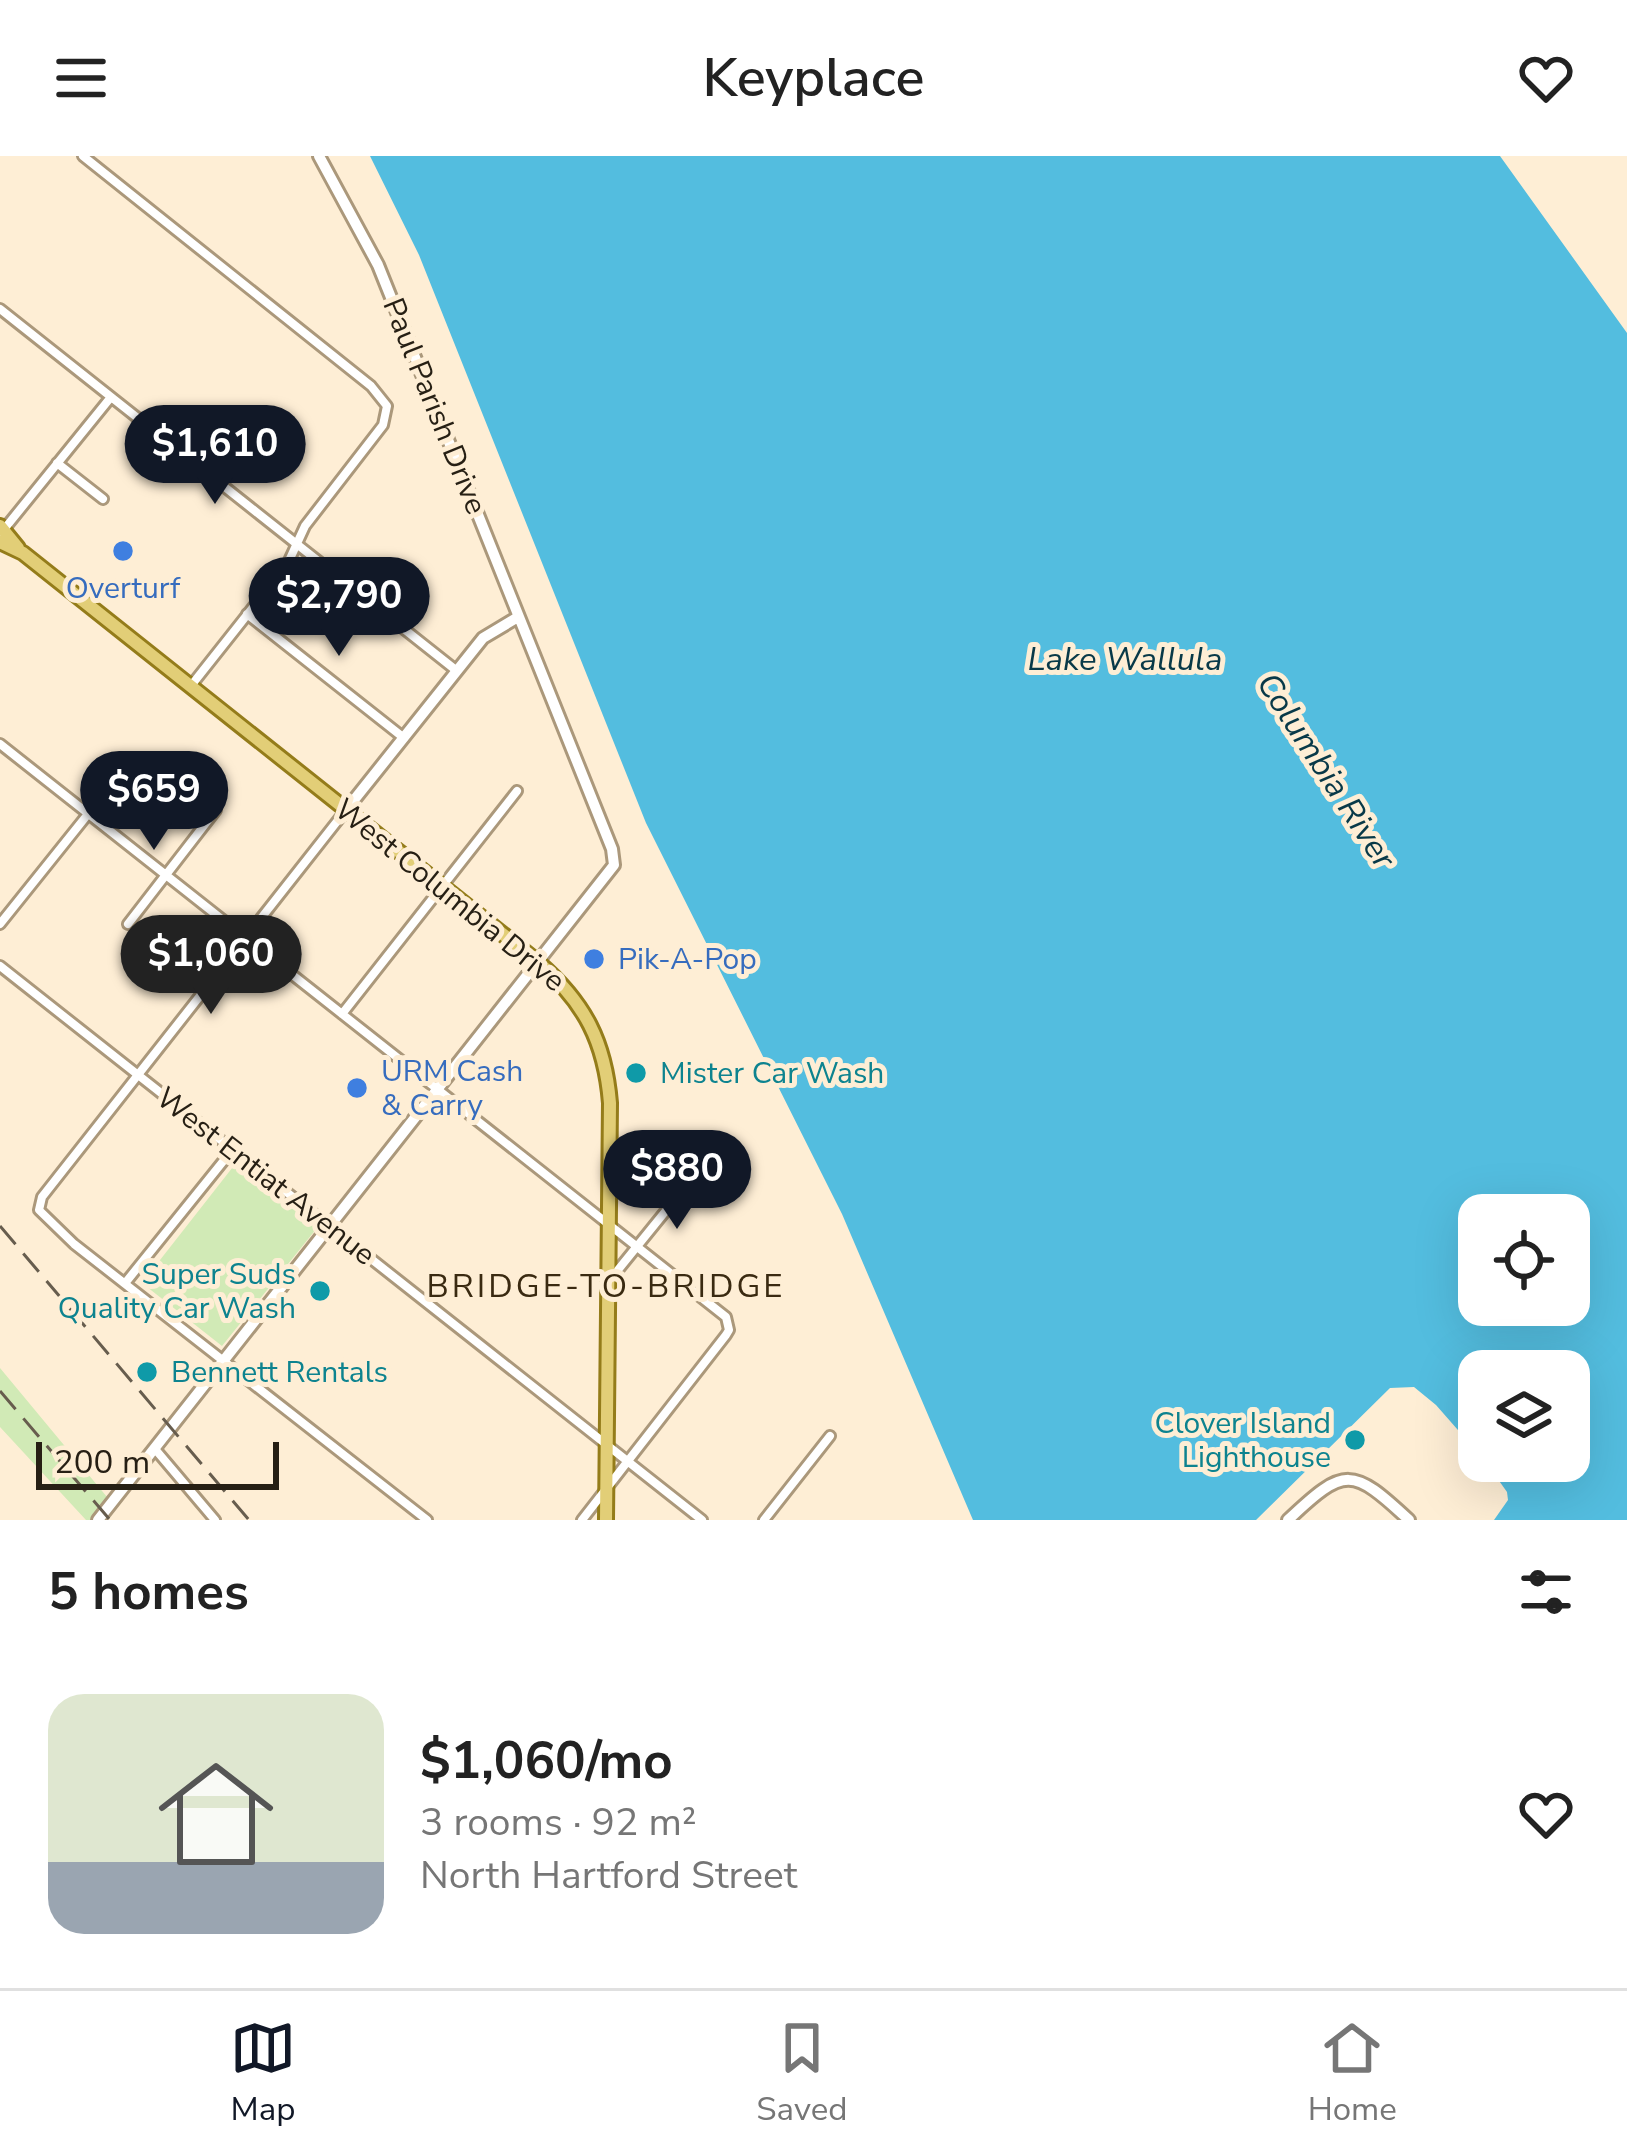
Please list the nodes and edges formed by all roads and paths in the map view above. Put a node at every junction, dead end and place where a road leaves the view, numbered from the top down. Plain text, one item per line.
1 (83, 156) edge
2 (319, 156) edge
3 (0, 309) edge
4 (111, 397) junction
5 (57, 463) junction
6 (103, 499) dead end
7 (1, 533) edge
8 (297, 544) junction
9 (248, 614) junction
10 (518, 617) junction
11 (457, 670) junction
12 (190, 687) junction
13 (404, 738) junction
14 (0, 744) edge
15 (517, 791) dead end
16 (216, 810) dead end
17 (346, 810) junction
18 (88, 814) junction
19 (166, 875) junction
20 (442, 886) junction
21 (128, 924) dead end
22 (0, 925) edge
23 (246, 938) junction
24 (539, 964) junction
25 (0, 966) edge
26 (342, 1014) junction
27 (137, 1075) junction
28 (439, 1090) junction
29 (233, 1149) junction
30 (711, 1155) dead end
31 (609, 1225) junction
32 (331, 1226) junction
33 (637, 1247) junction
34 (126, 1282) junction
35 (608, 1282) junction
36 (225, 1360) junction
37 (830, 1436) dead end
38 (607, 1445) junction
39 (155, 1449) junction
40 (627, 1462) junction
41 (607, 1489) junction
42 (98, 1520) edge
43 (215, 1520) edge
44 (427, 1520) edge
45 (582, 1520) edge
46 (607, 1520) edge
47 (702, 1520) edge
48 (764, 1520) edge
49 (1288, 1520) edge
50 (1408, 1520) edge

1 - 8 street
2 - 10 street, Paul Parish Drive
3 - 4 street
4 - 5 street
4 - 8 street
5 - 6 street
5 - 7 street
7 - 12 main road, West Columbia Drive
8 - 9 street
8 - 11 street
9 - 12 street
9 - 13 street
10 - 11 street
10 - 24 street, Paul Parish Drive
11 - 13 street
12 - 17 main road, West Columbia Drive
13 - 17 street
14 - 18 street
15 - 20 street
16 - 19 street
17 - 20 main road, West Columbia Drive
17 - 23 street
18 - 19 street
18 - 22 street
19 - 21 street
19 - 23 street
20 - 24 main road, West Columbia Drive
20 - 26 street
23 - 26 street
23 - 27 street
24 - 28 street
24 - 31 main road, West Columbia Drive
25 - 27 street, West Entiat Avenue
26 - 28 street
27 - 29 street, West Entiat Avenue
27 - 34 street
28 - 31 street
28 - 32 street
29 - 32 street, West Entiat Avenue
29 - 34 street
30 - 33 street
31 - 33 street
31 - 35 main road, West Columbia Drive
32 - 36 street
32 - 38 street, West Entiat Avenue
33 - 35 street
33 - 40 street
34 - 36 street
35 - 38 main road, West Columbia Drive
36 - 39 street
36 - 44 street
37 - 48 street
38 - 40 street, West Entiat Avenue
38 - 41 main road, West Columbia Drive
39 - 42 street
39 - 43 street
40 - 41 street
40 - 47 street, West Entiat Avenue
41 - 45 street
41 - 46 main road, West Columbia Drive
49 - 50 street

